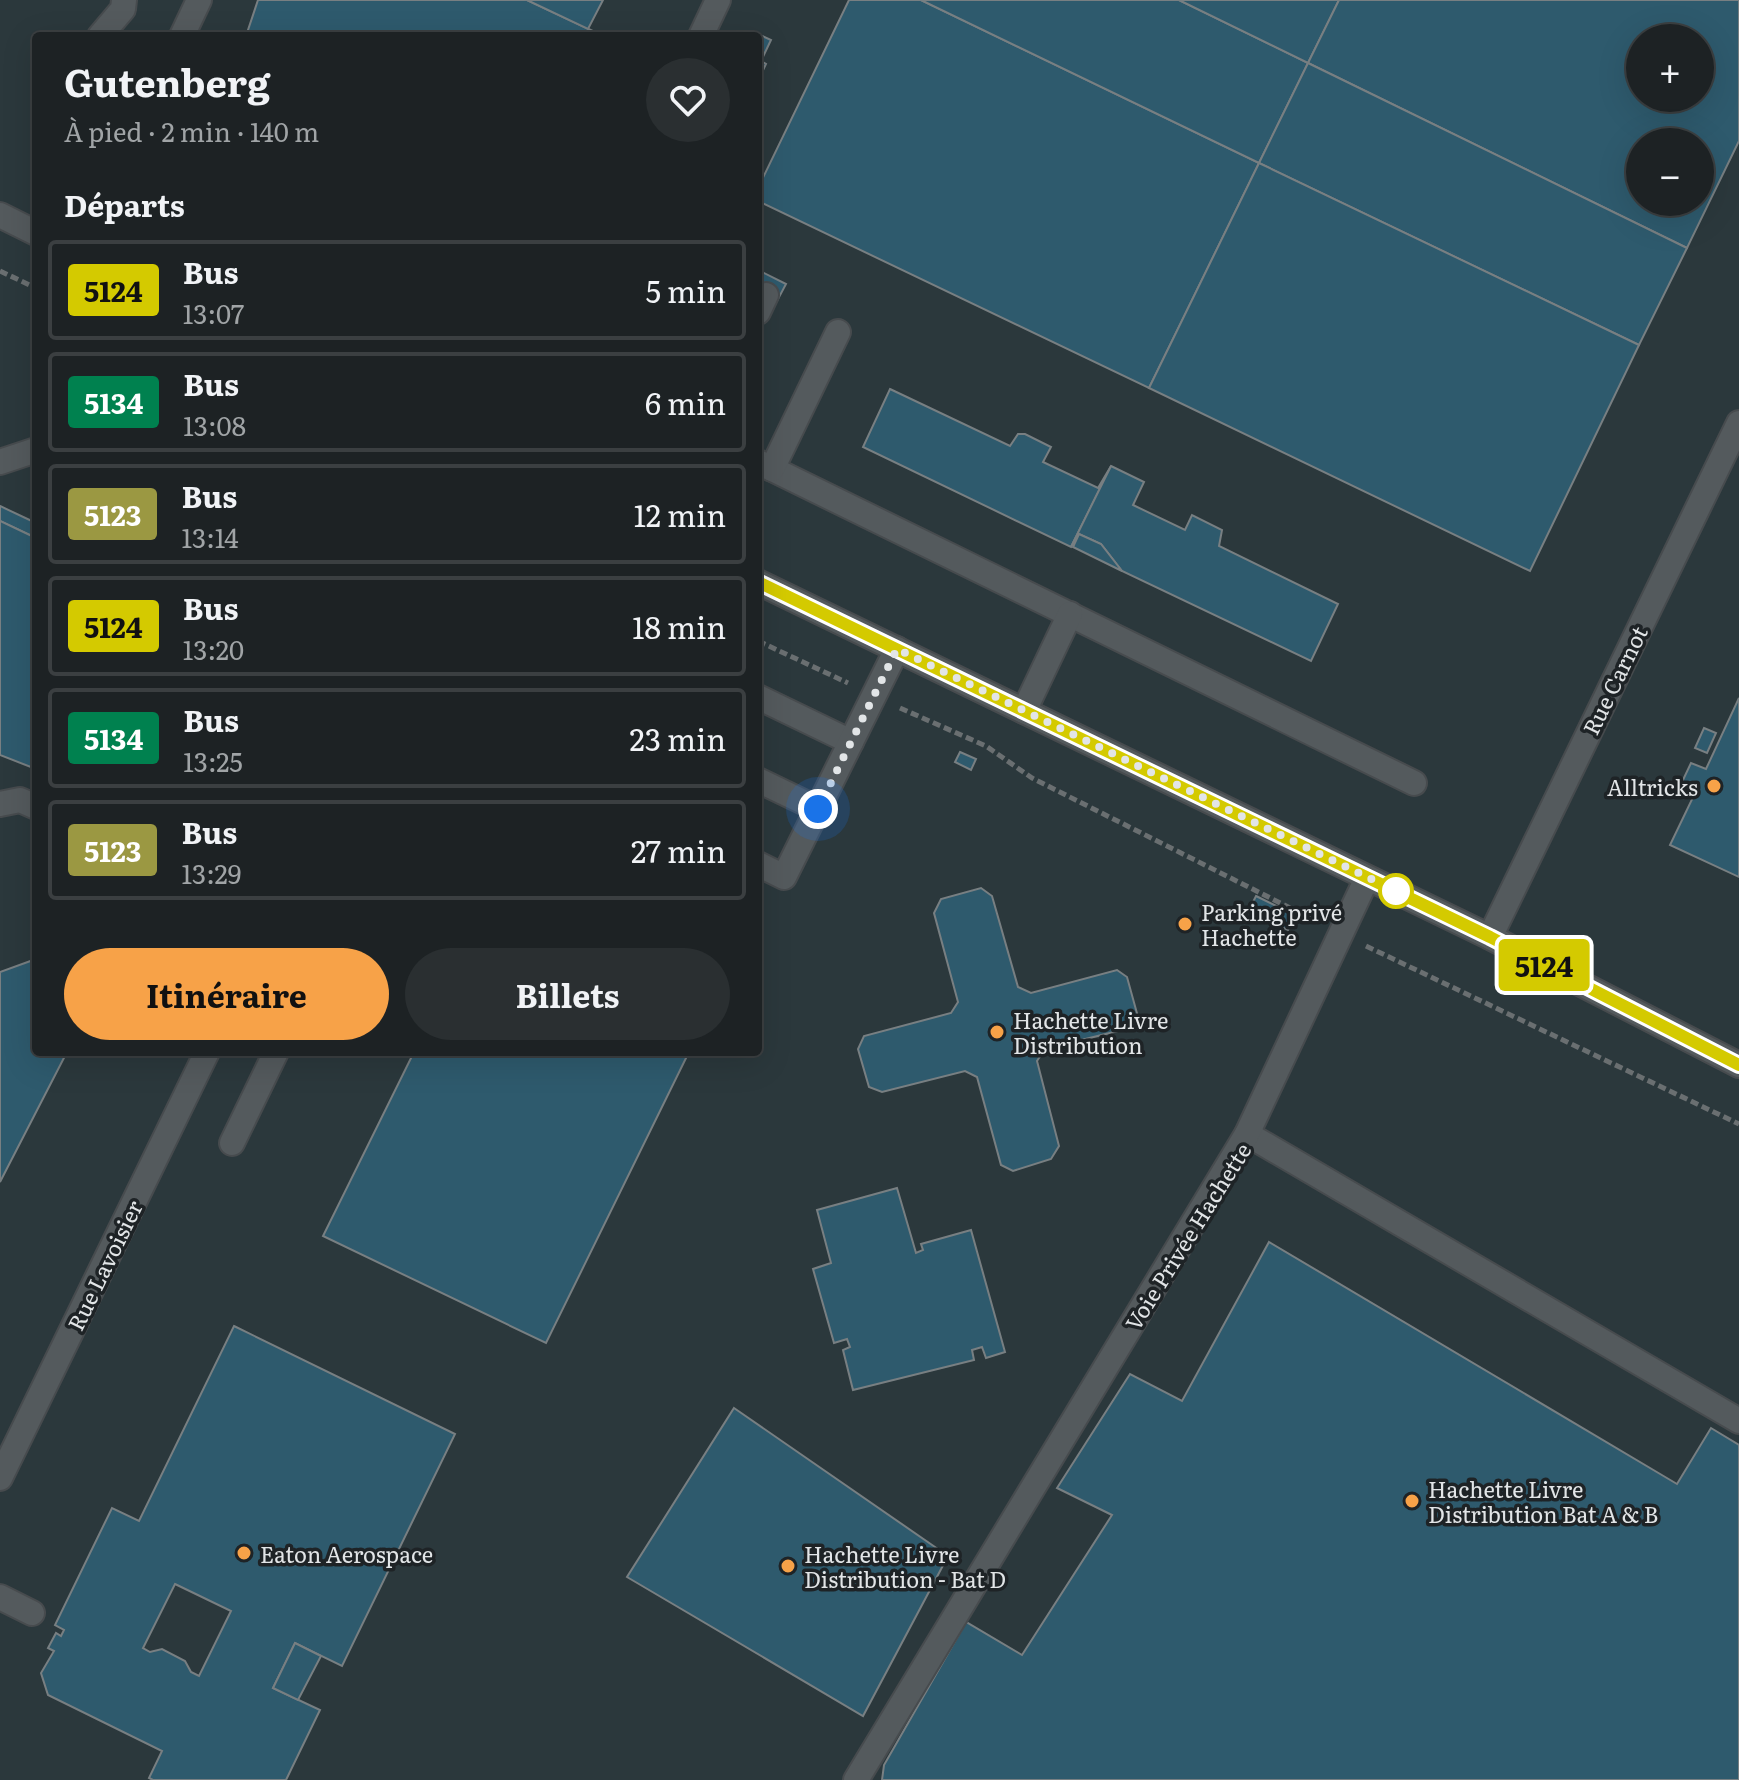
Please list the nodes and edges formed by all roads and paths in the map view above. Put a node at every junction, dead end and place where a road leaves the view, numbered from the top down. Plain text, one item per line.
1 (124, 0) edge
2 (199, 0) edge
3 (718, 0) edge
4 (103, 32) edge
5 (184, 32) edge
6 (703, 32) edge
7 (0, 215) edge
8 (32, 231) edge
9 (0, 271) edge
10 (32, 286) edge
11 (838, 332) dead end
12 (1739, 423) edge
13 (32, 451) edge
14 (0, 462) edge
15 (765, 466) edge
16 (762, 584) edge
17 (1070, 614) junction
18 (762, 643) edge
19 (897, 649) junction
20 (874, 696) junction
21 (762, 699) edge
22 (1024, 711) junction
23 (851, 742) junction
24 (762, 782) edge
25 (1414, 783) dead end
26 (0, 804) edge
27 (32, 805) edge
28 (818, 809) junction
29 (762, 866) edge
30 (1367, 878) junction
31 (1339, 932) junction
32 (1490, 937) junction
33 (205, 1056) edge
34 (274, 1056) edge
35 (1739, 1065) edge
36 (1739, 1124) edge
37 (1247, 1134) junction
38 (232, 1143) dead end
39 (1739, 1421) edge
40 (0, 1478) edge
41 (0, 1597) edge
42 (32, 1613) dead end
43 (856, 1780) edge

1 - 4 street
2 - 5 street
3 - 6 street
7 - 8 street
9 - 10 path
11 - 15 street
12 - 32 street, Rue Carnot
13 - 14 street
15 - 17 street
16 - 19 street
17 - 22 street
17 - 25 street
18 - 20 path
19 - 20 street
19 - 22 street
20 - 23 street
20 - 31 path
21 - 23 street
22 - 30 street
23 - 28 street
24 - 28 street
26 - 27 street
28 - 29 street
30 - 31 street
30 - 32 street
31 - 36 path
31 - 37 street
32 - 35 street
33 - 40 street, Rue Lavoisier
34 - 38 street
37 - 39 street, Voie Privée Hachette
37 - 43 street, Voie Privée Hachette
41 - 42 street

